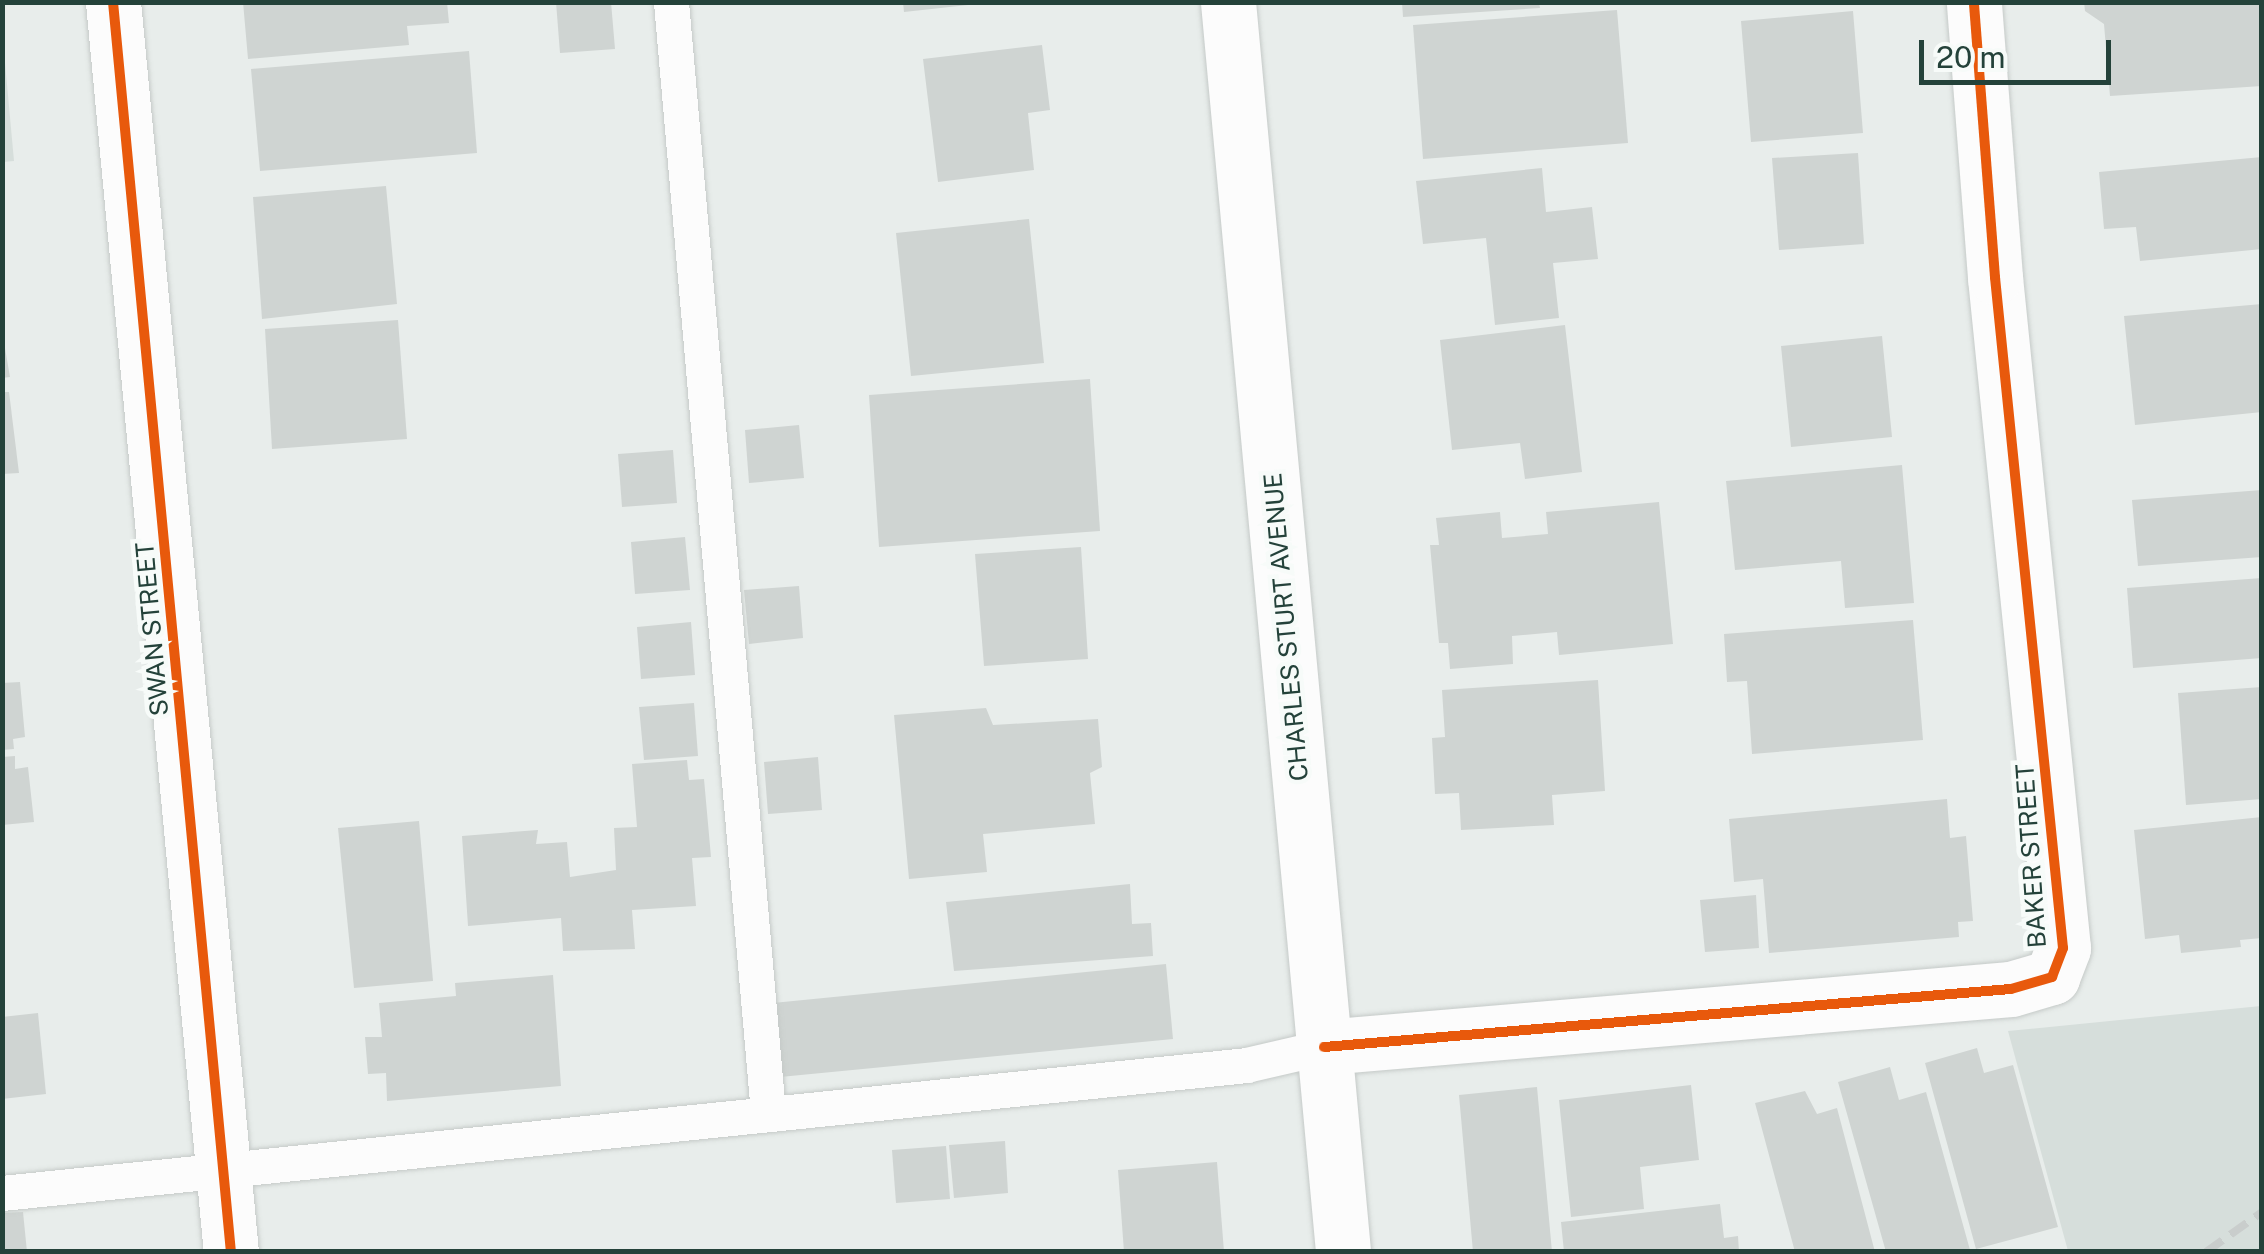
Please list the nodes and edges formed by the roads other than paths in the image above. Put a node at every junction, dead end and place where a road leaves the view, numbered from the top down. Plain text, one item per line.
1 (114, 2) edge
2 (671, 2) edge
3 (1228, 2) edge
4 (1974, 2) edge
5 (1324, 1048) junction
6 (768, 1114) junction
7 (224, 1170) junction
8 (2, 1194) edge
9 (231, 1252) edge
10 (1343, 1252) edge

1 - 7 street, SWAN STREET
2 - 6 lane
3 - 5 street, CHARLES STURT AVENUE
4 - 5 street, BAKER STREET
5 - 6 lane
5 - 10 street, CHARLES STURT AVENUE
6 - 7 lane
7 - 8 lane
7 - 9 street, SWAN STREET

